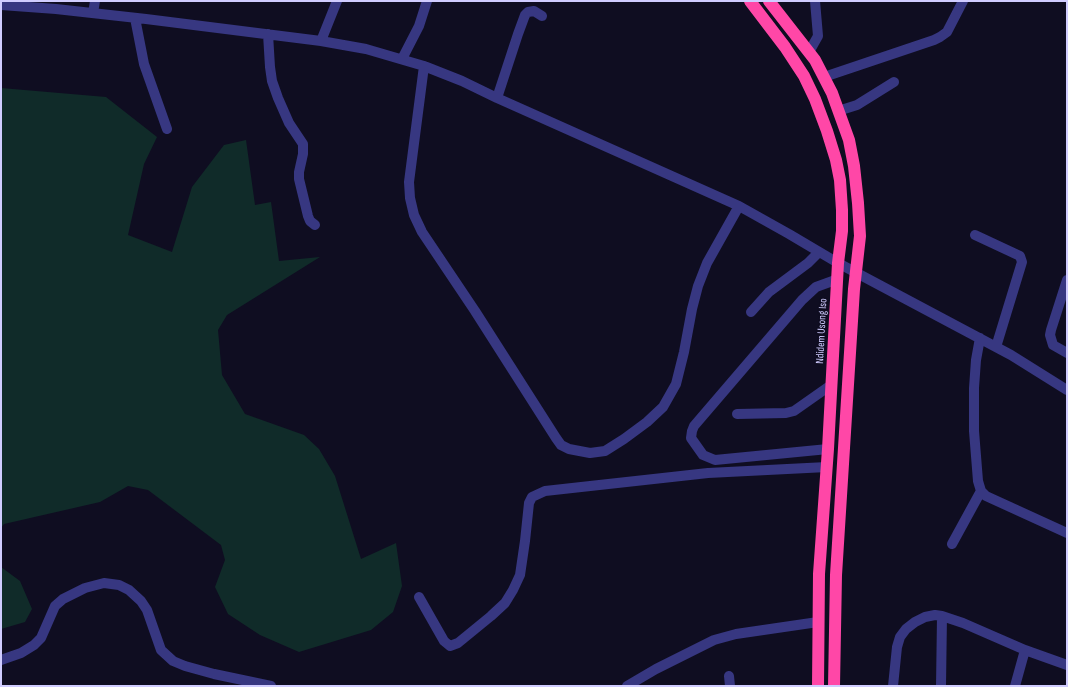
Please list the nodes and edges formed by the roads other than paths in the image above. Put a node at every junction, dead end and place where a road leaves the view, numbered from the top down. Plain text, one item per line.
1 (95, 1) edge
2 (337, 1) edge
3 (428, 1) edge
4 (750, 1) edge
5 (770, 1) edge
6 (814, 1) edge
7 (963, 1) edge
8 (1, 5) edge
9 (57, 5) edge
10 (93, 13) junction
11 (542, 16) dead end
12 (135, 18) junction
13 (268, 34) junction
14 (321, 41) junction
15 (809, 52) junction
16 (402, 59) junction
17 (424, 66) junction
18 (824, 77) junction
19 (894, 82) dead end
20 (497, 98) junction
21 (838, 111) junction
22 (167, 128) dead end
23 (739, 206) junction
24 (315, 224) dead end
25 (975, 235) dead end
26 (819, 252) junction
27 (838, 263) junction
28 (856, 272) junction
29 (838, 279) junction
30 (1067, 280) edge
31 (751, 312) dead end
32 (980, 338) junction
33 (996, 347) junction
34 (1067, 353) edge
35 (832, 385) junction
36 (1067, 390) edge
37 (737, 414) dead end
38 (828, 449) junction
39 (827, 467) junction
40 (981, 491) junction
41 (1067, 533) edge
42 (952, 544) dead end
43 (419, 597) dead end
44 (942, 616) junction
45 (818, 622) junction
46 (1025, 650) junction
47 (1, 660) edge
48 (1067, 665) edge
49 (271, 686) edge
50 (627, 686) edge
51 (818, 686) edge
52 (834, 686) edge
53 (892, 686) edge
54 (940, 686) edge
55 (1015, 686) edge

1 - 10 street
2 - 14 street
3 - 16 street
4 - 27 highway, Ndidem Usong Iso
5 - 15 highway
6 - 15 street
7 - 18 street
8 - 9 street
9 - 10 street
10 - 12 street
11 - 20 street
12 - 13 street
12 - 22 street
13 - 14 street
13 - 24 street
14 - 16 street
15 - 18 highway
16 - 17 street
17 - 20 street
17 - 23 street
18 - 21 highway
19 - 21 street
20 - 23 street
21 - 28 highway
23 - 26 street
25 - 33 street
26 - 27 street
26 - 31 street
27 - 28 street
27 - 29 highway, Ndidem Usong Iso
28 - 32 street
28 - 52 highway
29 - 35 highway, Ndidem Usong Iso
29 - 38 street
30 - 34 street
32 - 33 street
32 - 40 street
33 - 36 street
35 - 37 street
35 - 38 highway, Ndidem Usong Iso
38 - 39 highway, Ndidem Usong Iso
39 - 43 street
39 - 45 highway, Ndidem Usong Iso
40 - 41 street
40 - 42 street
44 - 46 street
44 - 53 street
44 - 54 street
45 - 50 street
45 - 51 highway, Ndidem Usong Iso
46 - 48 street
46 - 55 street
47 - 49 street

